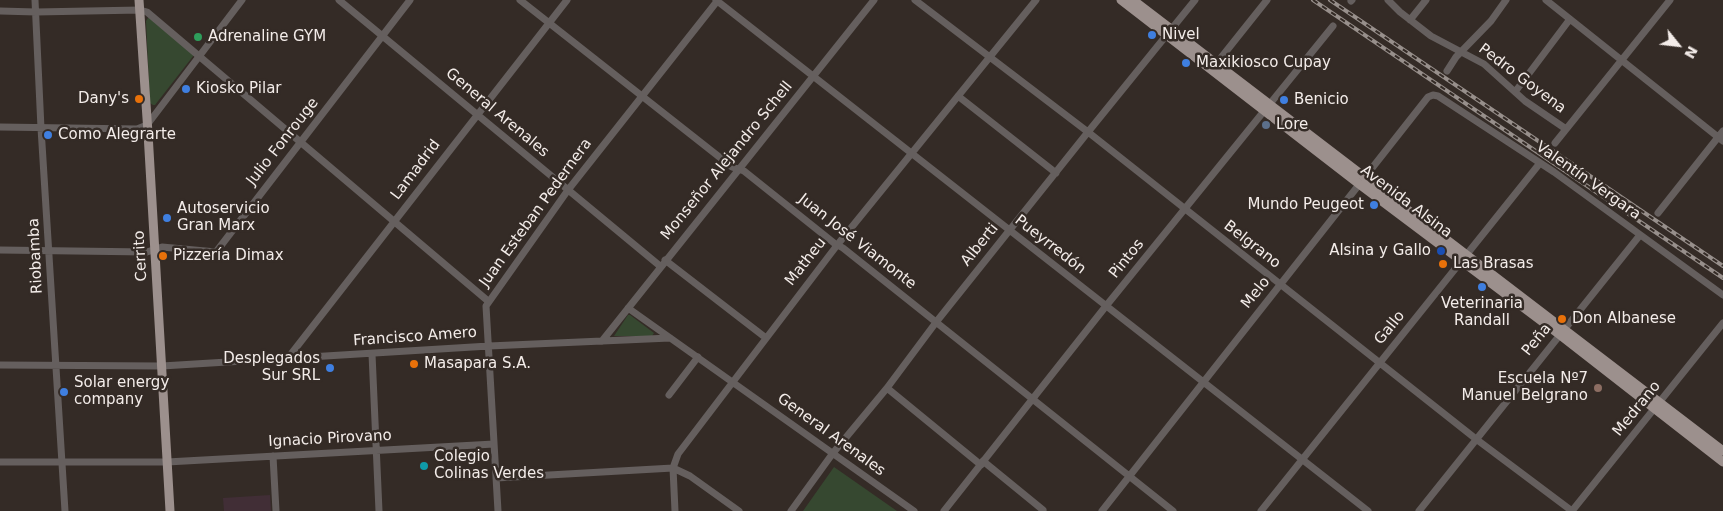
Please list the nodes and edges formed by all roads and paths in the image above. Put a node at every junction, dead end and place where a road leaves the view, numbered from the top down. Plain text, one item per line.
1 (36, 0) edge
2 (139, 0) edge
3 (242, 0) edge
4 (339, 0) edge
5 (410, 0) edge
6 (520, 0) edge
7 (567, 0) edge
8 (717, 0) edge
9 (874, 0) edge
10 (915, 0) edge
11 (1036, 0) edge
12 (1121, 0) edge
13 (1133, 0) edge
14 (1195, 0) edge
15 (1267, 0) edge
16 (1388, 0) edge
17 (1426, 0) edge
18 (1506, 0) edge
19 (1546, 0) edge
20 (1670, 0) edge
21 (140, 10) junction
22 (0, 11) edge
23 (36, 12) junction
24 (1570, 19) junction
25 (1410, 20) junction
26 (549, 23) junction
27 (1333, 26) dead end
28 (1169, 32) junction
29 (383, 37) junction
30 (1461, 51) junction
31 (199, 56) junction
32 (989, 58) junction
33 (1621, 60) junction
34 (1216, 64) junction
35 (1447, 70) dead end
36 (812, 76) junction
37 (1515, 92) junction
38 (1433, 95) joint
39 (641, 96) junction
40 (958, 96) junction
41 (1267, 107) junction
42 (477, 114) junction
43 (147, 125) junction
44 (0, 127) edge
45 (42, 128) junction
46 (1566, 129) junction
47 (1088, 132) junction
48 (1721, 136) edge
49 (302, 141) junction
50 (1555, 143) dead end
51 (911, 153) junction
52 (1540, 162) junction
53 (738, 169) junction
54 (1056, 173) junction
55 (1362, 181) junction
56 (568, 190) junction
57 (1185, 210) junction
58 (1658, 213) dead end
59 (394, 221) junction
60 (1009, 231) junction
61 (1640, 234) junction
62 (838, 244) junction
63 (154, 249) junction
64 (0, 250) edge
65 (50, 251) junction
66 (1464, 258) junction
67 (663, 263) junction
68 (1280, 285) junction
69 (1723, 295) edge
70 (488, 301) junction
71 (1106, 306) junction
72 (628, 308) junction
73 (937, 321) junction
74 (1723, 323) edge
75 (1562, 332) junction
76 (670, 338) junction
77 (766, 338) junction
78 (602, 341) junction
79 (489, 346) junction
80 (372, 354) junction
81 (698, 357) junction
82 (288, 358) junction
83 (1380, 363) junction
84 (0, 365) edge
85 (56, 366) junction
86 (162, 366) junction
87 (732, 381) junction
88 (1202, 382) junction
89 (887, 388) junction
90 (669, 395) dead end
91 (1033, 399) junction
92 (1658, 406) junction
93 (1476, 439) junction
94 (494, 444) junction
95 (377, 449) junction
96 (1723, 451) edge
97 (833, 453) junction
98 (273, 456) junction
99 (1302, 459) junction
100 (0, 462) edge
101 (167, 462) junction
102 (1723, 462) edge
103 (62, 463) junction
104 (982, 463) junction
105 (673, 468) junction
106 (1129, 476) junction
107 (496, 478) junction
108 (1043, 510) edge
109 (65, 511) edge
110 (170, 511) edge
111 (276, 511) edge
112 (380, 511) edge
113 (498, 511) edge
114 (675, 511) edge
115 (739, 511) edge
116 (791, 511) edge
117 (914, 511) edge
118 (944, 511) edge
119 (1102, 511) edge
120 (1173, 511) edge
121 (1261, 511) edge
122 (1368, 511) edge
123 (1419, 511) edge
124 (1572, 511) edge

1 - 23 street, Riobamba
2 - 21 main road, Cerrito
3 - 31 street
4 - 29 street, General Arenales
5 - 29 street, Julio Fonrouge
6 - 26 street, Juan José Viamonte
7 - 26 street, Lamadrid
8 - 36 street, Pueyrredón
8 - 39 street, Juan Esteban Pedernera
9 - 36 street, Monseñor Alejandro Schell
10 - 32 street, Belgrano
11 - 32 street, Matheu
12 - 28 main road, Avenida Alsina
13 - 28 main road, Avenida Alsina
14 - 28 street, Alberti
15 - 34 street
16 - 25 street, Pedro Goyena
17 - 25 street
18 - 30 street
19 - 24 street
20 - 33 street
21 - 23 street
21 - 31 street
21 - 43 main road, Cerrito
22 - 23 street
23 - 45 street, Riobamba
24 - 33 street
24 - 37 street
25 - 30 street, Pedro Goyena
26 - 39 street, Juan José Viamonte
26 - 42 street, Lamadrid
27 - 41 street, Pintos
28 - 34 main road, Avenida Alsina
28 - 41 main road, Avenida Alsina
28 - 47 street, Alberti
29 - 42 street, General Arenales
29 - 49 street, Julio Fonrouge
30 - 35 street
30 - 37 street, Pedro Goyena
31 - 43 street
31 - 49 street
32 - 40 street, Matheu
32 - 47 street, Belgrano
33 - 46 street
33 - 48 street
34 - 41 main road, Avenida Alsina
36 - 51 street, Pueyrredón
36 - 53 street, Monseñor Alejandro Schell
37 - 46 street, Pedro Goyena
38 - 52 street, Valentín Vergara
38 - 55 street, Melo
39 - 53 street, Juan José Viamonte
39 - 56 street, Juan Esteban Pedernera
40 - 51 street, Matheu
40 - 54 street
41 - 55 main road, Avenida Alsina
41 - 57 street, Pintos
42 - 56 street, General Arenales
42 - 59 street, Lamadrid
43 - 45 street
43 - 63 main road, Cerrito
44 - 45 street
45 - 65 street, Riobamba
46 - 50 street
47 - 54 street, Alberti
47 - 57 street, Belgrano
48 - 58 street
49 - 59 street
49 - 63 street, Julio Fonrouge
51 - 60 street, Pueyrredón
51 - 62 street, Matheu
52 - 61 street, Valentín Vergara
52 - 66 street, Gallo
53 - 62 street, Juan José Viamonte
53 - 67 street, Monseñor Alejandro Schell
54 - 60 street, Alberti
55 - 66 main road, Avenida Alsina
55 - 68 street, Melo
56 - 67 street, General Arenales
56 - 70 street, Juan Esteban Pedernera
57 - 68 street, Belgrano
57 - 71 street, Pintos
59 - 70 street
59 - 82 street, Lamadrid
60 - 71 street, Pueyrredón
60 - 73 street, Alberti
61 - 69 street, Valentín Vergara
61 - 75 street, Peña
62 - 73 street, Juan José Viamonte
62 - 77 street, Matheu
63 - 65 street
63 - 86 main road, Cerrito
64 - 65 street
65 - 85 street, Riobamba
66 - 75 main road, Avenida Alsina
66 - 83 street, Gallo
67 - 72 street, Monseñor Alejandro Schell
67 - 77 street, General Arenales
68 - 83 street, Belgrano
68 - 88 street, Melo
70 - 79 street, Juan Esteban Pedernera
71 - 88 street, Pueyrredón
71 - 91 street, Pintos
72 - 76 street
72 - 78 street, Monseñor Alejandro Schell
73 - 89 street, Alberti
73 - 91 street, Juan José Viamonte
74 - 92 street, Medrano
75 - 92 main road, Avenida Alsina
75 - 93 street, Peña
76 - 78 street, Francisco Amero
76 - 81 street
77 - 87 street, Matheu
78 - 79 street, Francisco Amero
79 - 80 street, Francisco Amero
79 - 94 street, Juan Esteban Pedernera
80 - 82 street, Francisco Amero
80 - 95 street
81 - 87 street
81 - 90 street
82 - 86 street, Francisco Amero
83 - 93 street, Belgrano
83 - 99 street, Gallo
84 - 85 street, Francisco Amero
85 - 86 street, Francisco Amero
85 - 103 street, Riobamba
86 - 101 main road, Cerrito
87 - 97 street, General Arenales
87 - 105 street, Matheu
88 - 99 street, Pueyrredón
88 - 106 street, Melo
89 - 97 street, Alberti
89 - 104 street
91 - 104 street, Pintos
91 - 106 street, Juan José Viamonte
92 - 96 main road, Avenida Alsina
92 - 102 main road, Avenida Alsina
92 - 124 street, Medrano
93 - 123 street, Peña
93 - 124 street, Belgrano
94 - 95 street, Ignacio Pirovano
94 - 107 street, Juan Esteban Pedernera
95 - 98 street, Ignacio Pirovano
95 - 112 street
97 - 116 street, Alberti
97 - 117 street, General Arenales
98 - 101 street, Ignacio Pirovano
98 - 111 street
99 - 121 street, Gallo
99 - 122 street, Pueyrredón
100 - 103 street, Ignacio Pirovano
101 - 103 street, Ignacio Pirovano
101 - 110 main road, Cerrito
103 - 109 street, Riobamba
104 - 108 street
104 - 118 street, Pintos
105 - 107 street
105 - 114 street, Matheu
105 - 115 street
106 - 119 street, Melo
106 - 120 street, Juan José Viamonte
107 - 113 street, Juan Esteban Pedernera

